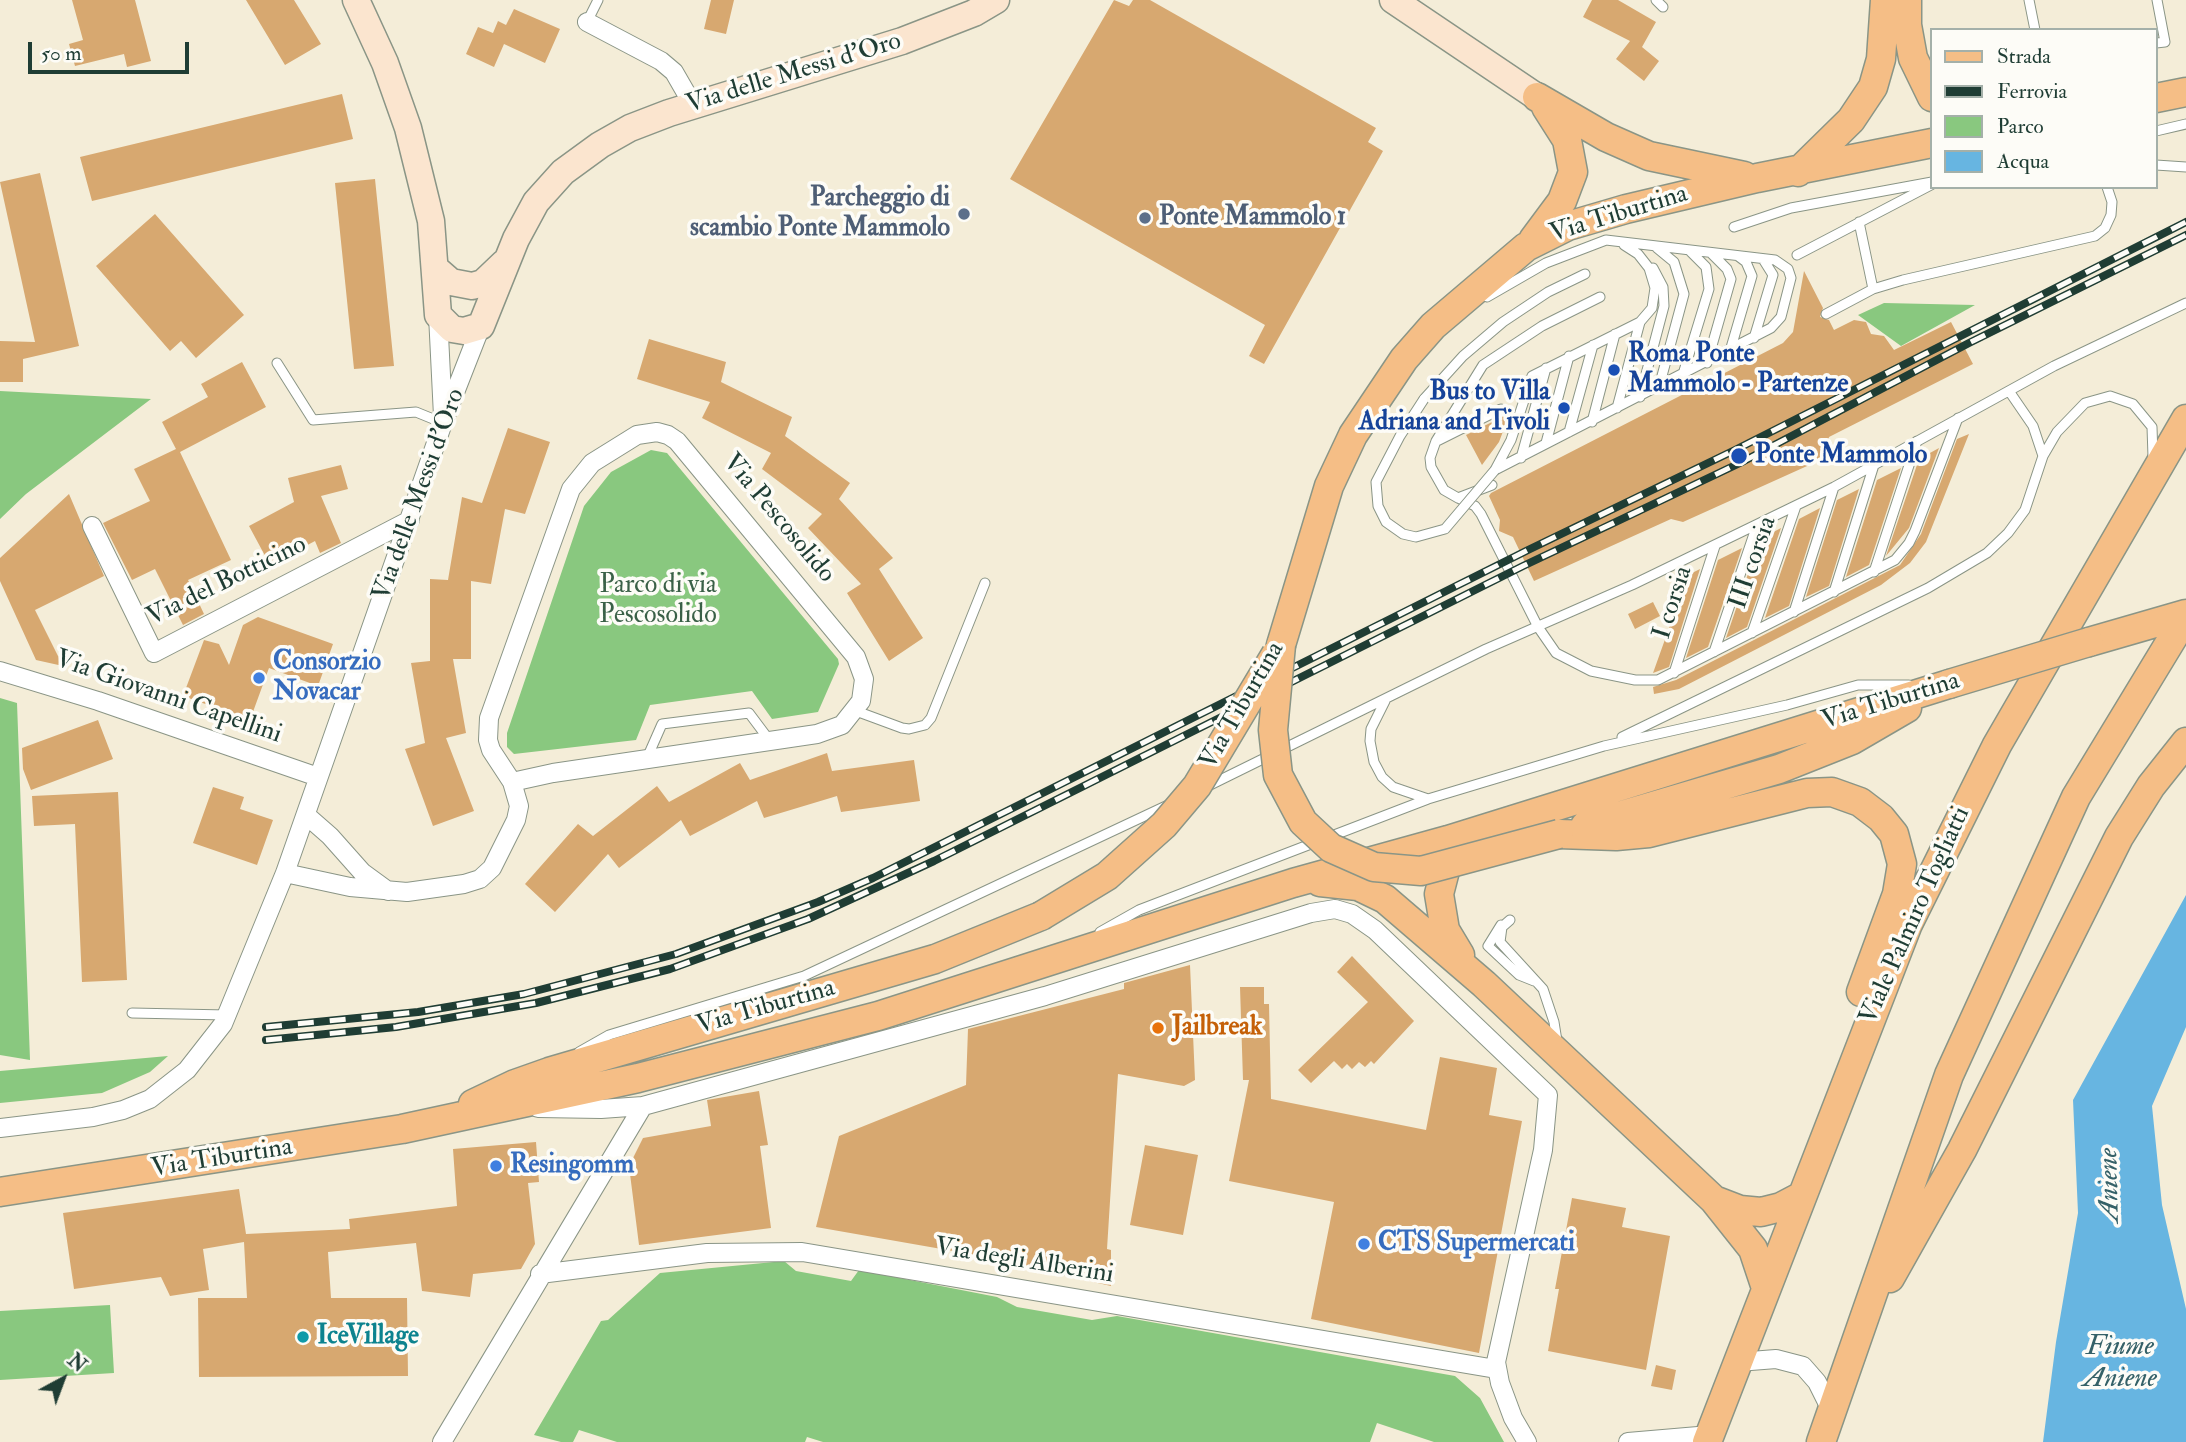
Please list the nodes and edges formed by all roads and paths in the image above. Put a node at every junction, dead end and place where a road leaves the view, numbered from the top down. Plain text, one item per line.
1 (356, 0) edge
2 (598, 0) edge
3 (996, 0) edge
4 (1393, 0) edge
5 (1885, 0) edge
6 (1907, 0) edge
7 (2029, 0) edge
8 (2157, 0) edge
9 (587, 22) joint
10 (2035, 28) edge
11 (2158, 43) edge
12 (2186, 92) edge
13 (1930, 93) edge
14 (1537, 97) junction
15 (2158, 98) edge
16 (693, 105) junction
17 (2186, 124) edge
18 (2158, 131) edge
19 (1930, 143) edge
20 (2158, 165) edge
21 (2186, 167) edge
22 (1798, 172) junction
23 (1757, 178) junction
24 (1930, 183) edge
25 (1930, 184) edge
26 (2108, 189) edge
27 (1859, 222) junction
28 (1734, 227) dead end
29 (1606, 240) junction
30 (1652, 245) junction
31 (1526, 247) junction
32 (1689, 250) junction
33 (1709, 252) junction
34 (1638, 254) junction
35 (1737, 255) junction
36 (1797, 255) dead end
37 (1761, 258) junction
38 (508, 259) junction
39 (435, 268) junction
40 (1585, 274) dead end
41 (1873, 289) junction
42 (1600, 297) dead end
43 (2186, 303) edge
44 (1826, 314) dead end
45 (438, 315) junction
46 (1640, 322) junction
47 (481, 326) junction
48 (1615, 334) junction
49 (1754, 338) junction
50 (1593, 345) junction
51 (1730, 351) junction
52 (1569, 356) junction
53 (1405, 359) junction
54 (277, 363) dead end
55 (1707, 363) junction
56 (1546, 368) junction
57 (1683, 374) junction
58 (1659, 387) junction
59 (2009, 391) junction
60 (1640, 397) junction
61 (1617, 408) junction
62 (1501, 409) dead end
63 (1958, 418) junction
64 (2186, 419) edge
65 (1592, 422) junction
66 (443, 423) junction
67 (1569, 432) junction
68 (1917, 441) junction
69 (1436, 442) junction
70 (1546, 443) junction
71 (2043, 456) junction
72 (1521, 458) junction
73 (1874, 465) junction
74 (1495, 470) junction
75 (1492, 485) dead end
76 (1834, 487) junction
77 (2145, 488) junction
78 (1458, 498) junction
79 (1796, 506) junction
80 (410, 520) junction
81 (1757, 525) junction
82 (92, 526) dead end
83 (1715, 545) junction
84 (1874, 572) junction
85 (985, 583) dead end
86 (1834, 592) junction
87 (1794, 611) junction
88 (2186, 615) edge
89 (1538, 627) junction
90 (1752, 633) junction
91 (1281, 645) junction
92 (1714, 652) junction
93 (0, 671) edge
94 (1674, 673) junction
95 (1949, 684) junction
96 (1386, 699) junction
97 (856, 711) junction
98 (770, 741) junction
99 (2186, 742) edge
100 (1604, 746) junction
101 (647, 758) junction
102 (318, 777) junction
103 (512, 782) junction
104 (1429, 799) junction
105 (1708, 804) junction
106 (306, 815) junction
107 (1494, 825) junction
108 (285, 873) junction
109 (1293, 883) junction
110 (388, 891) junction
111 (1510, 920) dead end
112 (1043, 964) junction
113 (1484, 984) junction
114 (132, 1013) dead end
115 (227, 1015) junction
116 (1558, 1054) junction
117 (1850, 1069) junction
118 (549, 1072) junction
119 (643, 1106) junction
120 (508, 1108) junction
121 (442, 1119) junction
122 (0, 1128) edge
123 (0, 1192) edge
124 (1802, 1196) junction
125 (1714, 1200) junction
126 (540, 1274) junction
127 (1766, 1288) junction
128 (1863, 1322) junction
129 (1738, 1362) junction
130 (1496, 1368) junction
131 (1831, 1410) junction
132 (1708, 1438) edge
133 (442, 1442) edge
134 (1527, 1442) edge
135 (1628, 1442) edge
136 (1821, 1442) edge

1 - 39 street
2 - 9 lane
3 - 16 street, Via delle Messi d'Oro
4 - 14 street
5 - 22 main road
6 - 13 main road
7 - 10 lane
8 - 11 lane
9 - 16 street
12 - 15 main road
14 - 23 main road
14 - 31 main road
16 - 38 street, Via delle Messi d'Oro
17 - 18 lane
19 - 22 main road, Via Tiburtina
20 - 21 lane
22 - 23 main road, Via Tiburtina
23 - 31 main road, Via Tiburtina
24 - 28 lane
25 - 27 lane
26 - 41 lane
27 - 36 lane
27 - 41 lane
29 - 30 lane
29 - 34 lane
29 - 53 lane
30 - 32 lane
30 - 58 lane
31 - 53 main road, Via Tiburtina
32 - 33 lane
32 - 57 lane
33 - 35 lane
33 - 55 lane
34 - 46 lane
34 - 60 lane
35 - 37 lane
35 - 51 lane
37 - 49 lane
37 - 49 lane
38 - 39 street
38 - 47 street, Via delle Messi d'Oro
39 - 45 street
40 - 74 lane, bridge
41 - 44 lane
42 - 69 lane
43 - 59 lane
45 - 47 street
45 - 66 street
46 - 48 lane
46 - 61 lane
47 - 66 street, Via delle Messi d'Oro
48 - 50 lane
48 - 65 lane
49 - 51 lane
50 - 52 lane
50 - 67 lane
51 - 55 lane
52 - 56 lane
52 - 70 lane
53 - 91 main road, Via Tiburtina
54 - 66 lane
55 - 57 lane
56 - 72 lane
56 - 74 lane
57 - 58 lane
58 - 60 lane
59 - 63 lane
59 - 71 lane
60 - 61 lane
61 - 65 lane
62 - 69 lane
63 - 68 lane
63 - 84 lane
64 - 77 main road, Viale Palmiro Togliatti
65 - 67 lane
66 - 80 street, Via delle Messi d'Oro
67 - 70 lane
68 - 73 lane
68 - 84 lane
69 - 78 lane
70 - 72 lane
71 - 77 lane
71 - 100 lane
72 - 74 lane
73 - 76 lane
73 - 86 lane
75 - 78 lane
76 - 79 lane
76 - 87 lane
77 - 117 main road, Viale Palmiro Togliatti
78 - 89 lane
79 - 81 lane
79 - 90 lane, III corsia
80 - 82 street, Via del Botticino
80 - 102 street, Via delle Messi d'Oro
81 - 83 lane
81 - 92 lane
83 - 89 lane
83 - 94 lane, I corsia
84 - 86 lane
85 - 97 lane
86 - 87 lane
87 - 90 lane
88 - 95 main road, Via Tiburtina, bridge
88 - 128 main road
89 - 94 lane
89 - 96 lane
90 - 92 lane
91 - 105 main road, bridge
91 - 118 main road, Via Tiburtina, bridge
92 - 94 lane
93 - 102 street, Via Giovanni Capellini
95 - 100 lane
95 - 105 main road
95 - 107 main road, Via Tiburtina
96 - 104 lane
96 - 118 lane
97 - 98 street
97 - 103 street, Via Pescosolido
98 - 101 street
98 - 101 lane
99 - 128 main road
100 - 104 lane
101 - 103 street
102 - 106 street, Via delle Messi d'Oro
103 - 110 street, Via Pescosolido
104 - 112 lane
105 - 117 main road
106 - 108 street, Via delle Messi d'Oro
106 - 110 street
107 - 109 main road, Via Tiburtina
107 - 113 main road
108 - 110 street, Via Pescosolido
108 - 115 street, Via delle Messi d'Oro
109 - 112 main road, Via Tiburtina
109 - 113 main road
111 - 116 lane
112 - 120 main road, Via Tiburtina
113 - 116 main road
114 - 115 lane
115 - 122 street, Via delle Messi d'Oro
116 - 125 main road
117 - 124 main road, Viale Palmiro Togliatti
118 - 121 main road, Via Tiburtina
119 - 120 street, Via Tiburtina
119 - 126 street
119 - 130 street, Via Tiburtina
120 - 121 main road, Via Tiburtina
121 - 123 main road, Via Tiburtina
124 - 125 main road
124 - 127 main road, Viale Palmiro Togliatti
125 - 127 main road
126 - 130 street, Via degli Alberini
126 - 133 street
127 - 129 main road, Viale Palmiro Togliatti
128 - 131 main road
129 - 131 street
129 - 132 main road, Viale Palmiro Togliatti
130 - 134 street
131 - 136 main road
132 - 135 street

